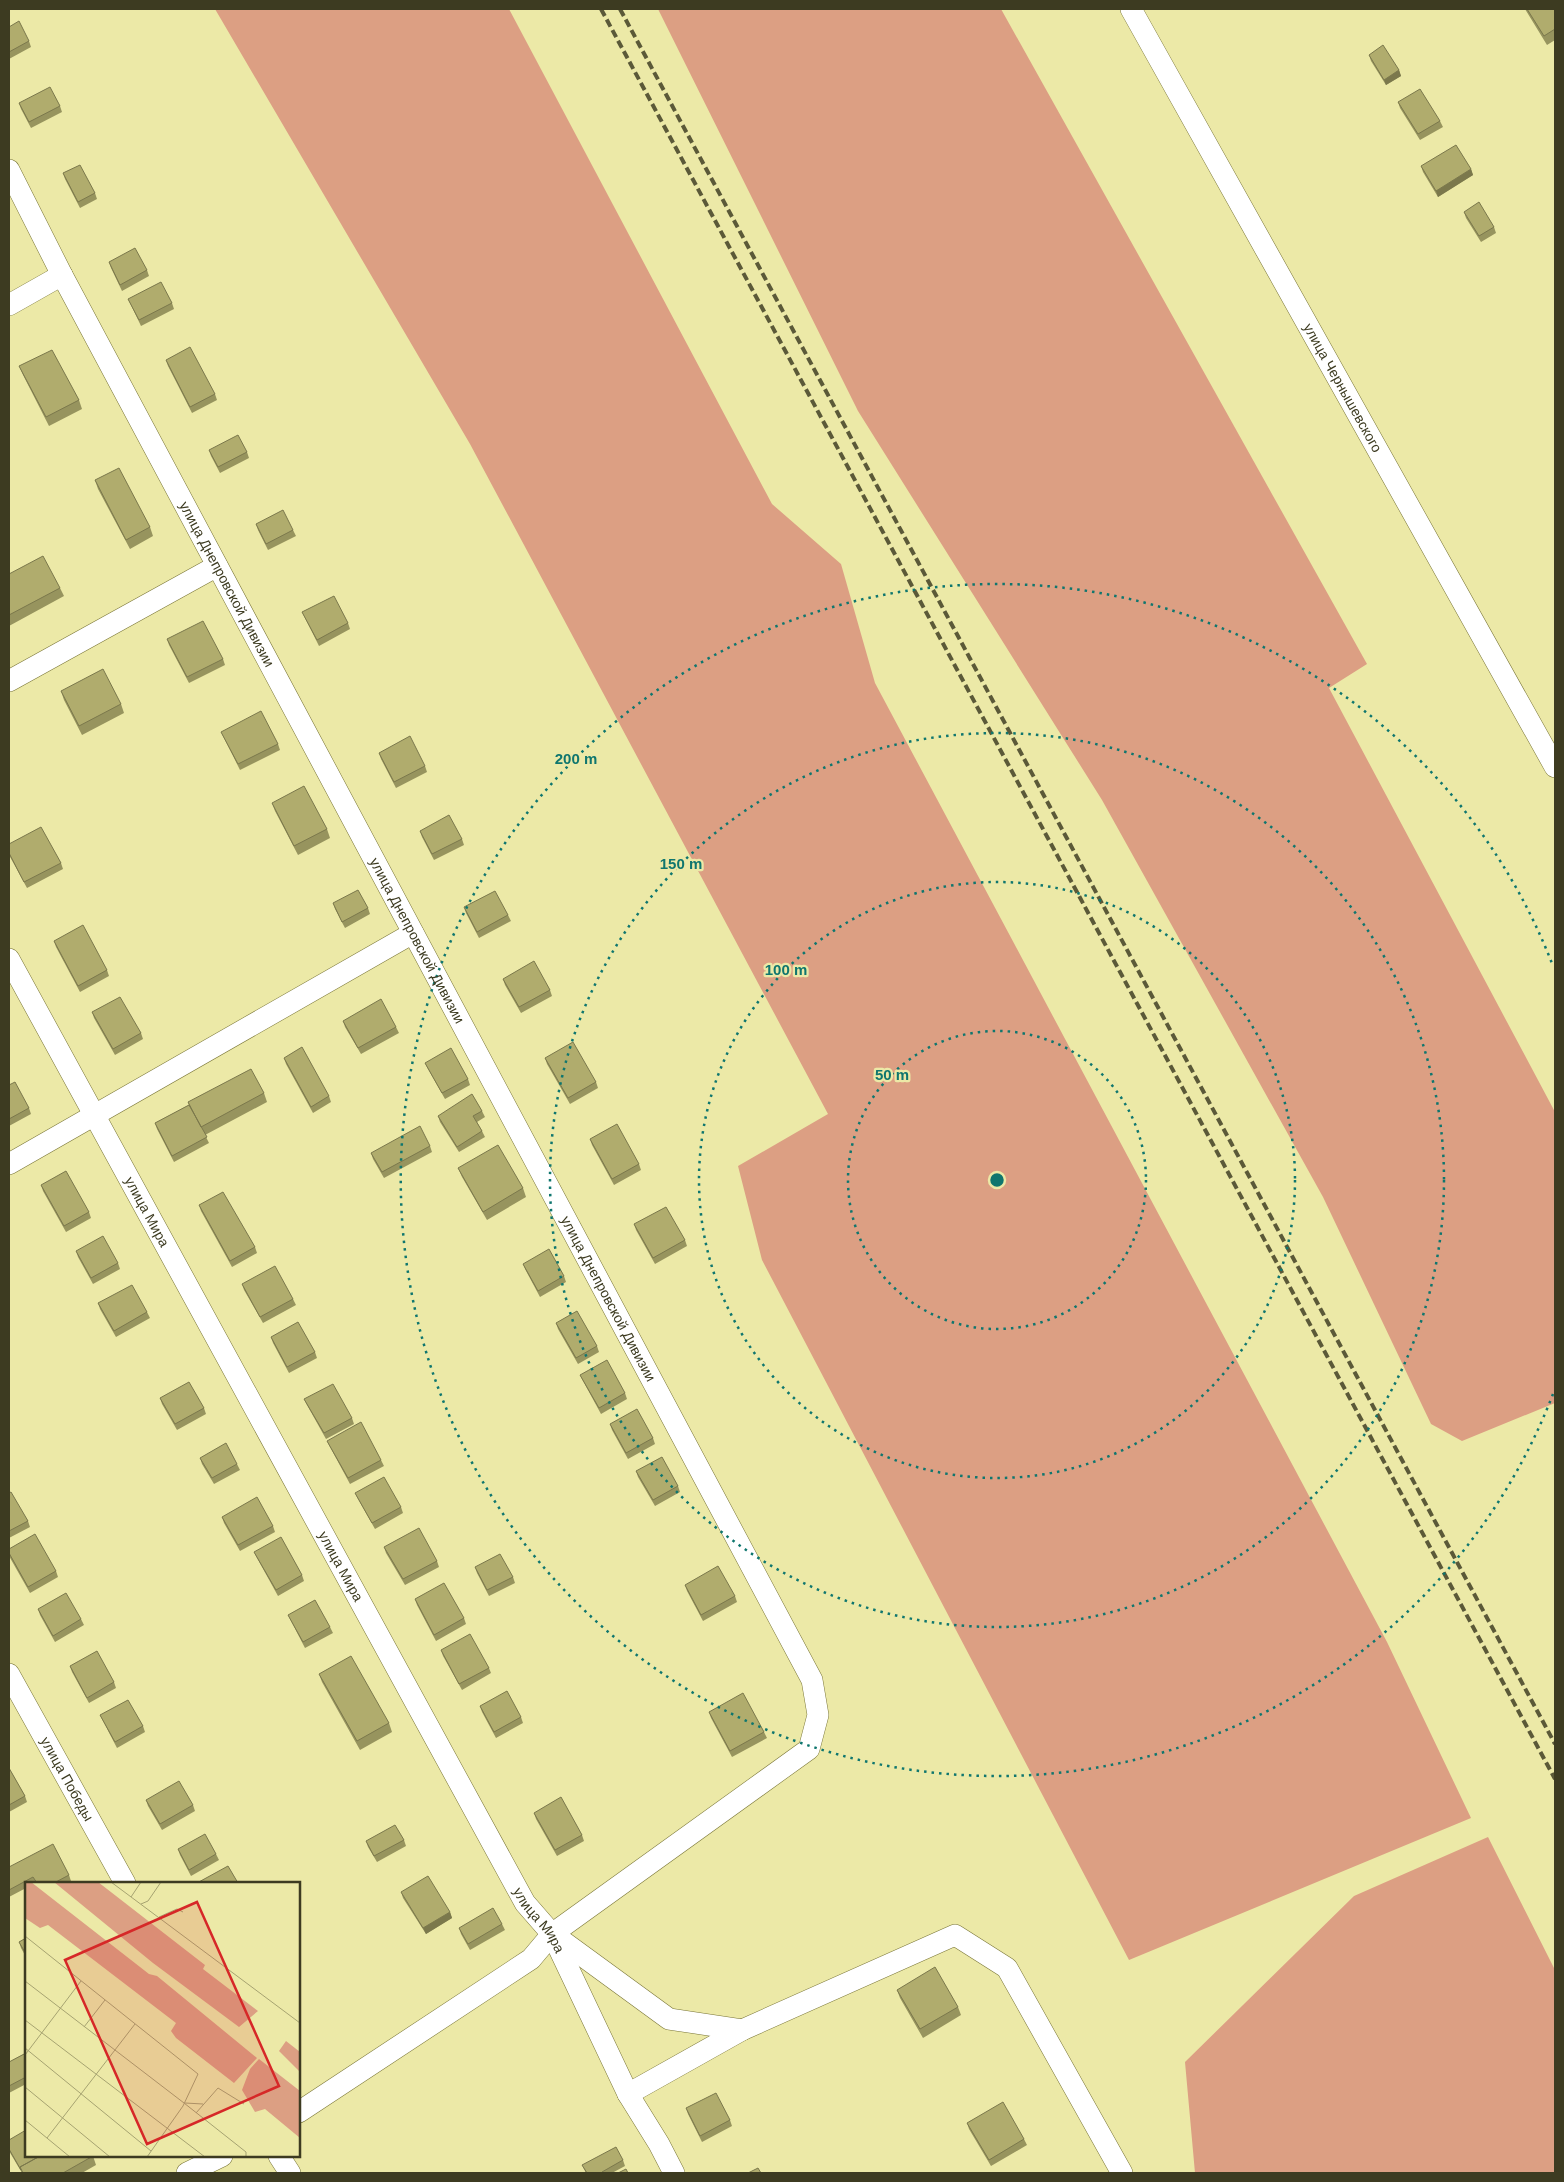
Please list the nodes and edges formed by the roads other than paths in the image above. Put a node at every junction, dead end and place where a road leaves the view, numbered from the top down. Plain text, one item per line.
1 (1131, 9) edge
2 (9, 170) edge
3 (62, 276) junction
4 (9, 304) edge
5 (217, 566) junction
6 (9, 681) edge
7 (1555, 767) edge
8 (413, 933) junction
9 (9, 959) edge
10 (94, 1116) junction
11 (9, 1164) edge
12 (9, 1674) edge
13 (124, 1882) edge
14 (552, 1934) junction
15 (742, 2030) junction
16 (628, 2094) junction
17 (300, 2111) edge
18 (220, 2157) edge
19 (280, 2157) edge
20 (187, 2173) edge
21 (290, 2173) edge
22 (674, 2173) edge
23 (1122, 2173) edge

1 - 7 street, улица Чернышевского
2 - 3 street, улица Днепровской Дивизии
3 - 4 street
3 - 5 street, улица Днепровской Дивизии
5 - 6 street
5 - 8 street, улица Днепровской Дивизии
8 - 10 street
8 - 14 street, улица Днепровской Дивизии
9 - 10 street, улица Мира
10 - 11 street
10 - 14 street, улица Мира
12 - 13 street, улица Победы
14 - 15 street
14 - 16 street, улица Мира
14 - 17 street
15 - 16 street
15 - 23 street
16 - 22 street, улица Мира
18 - 20 street
19 - 21 street

